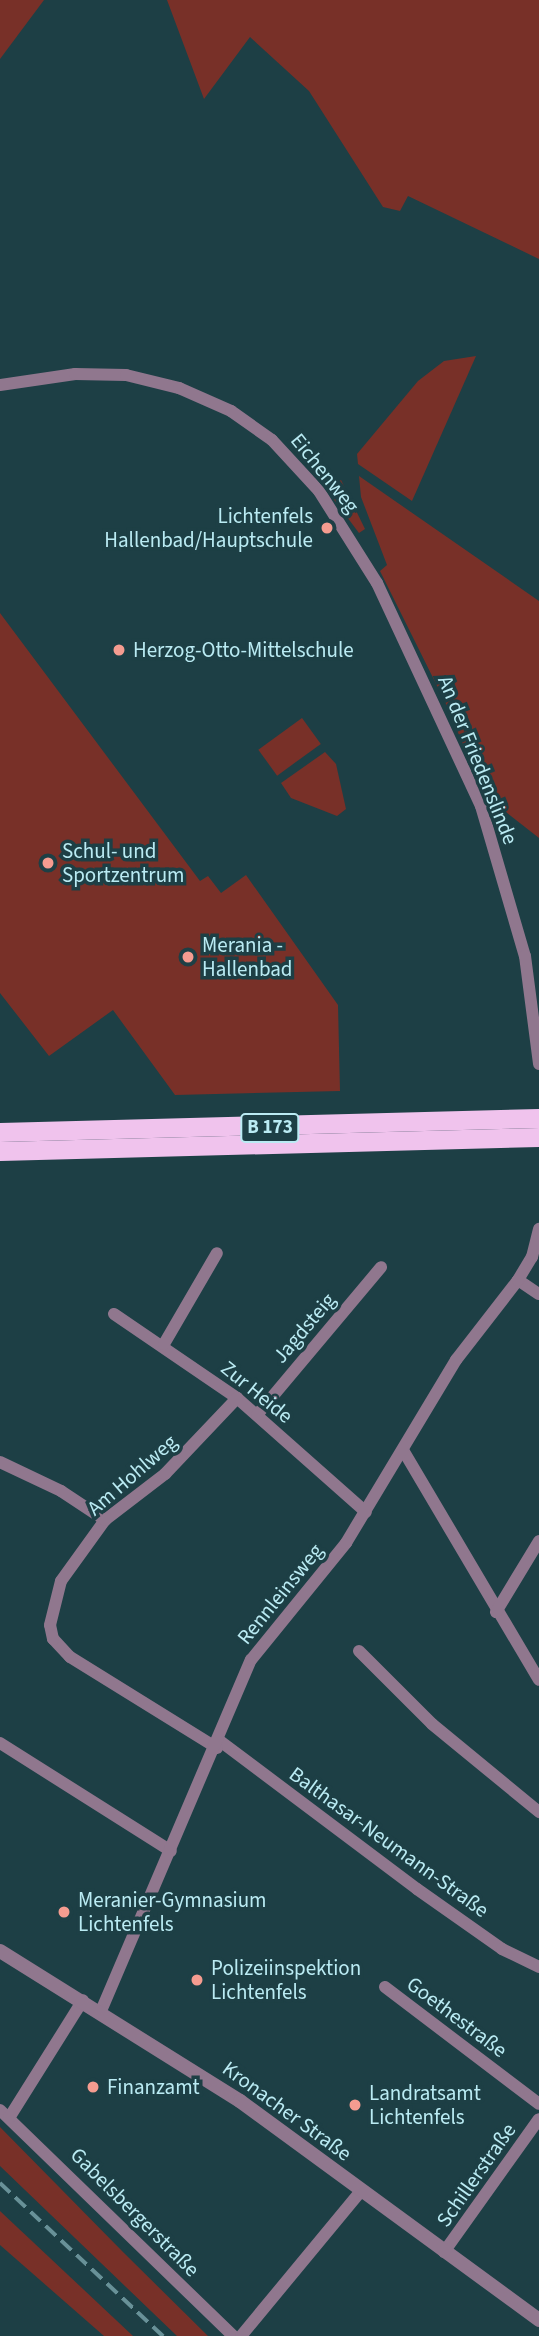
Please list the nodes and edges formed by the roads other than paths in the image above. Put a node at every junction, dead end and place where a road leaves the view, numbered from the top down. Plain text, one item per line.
1 (0, 385) edge
2 (366, 563) joint
3 (539, 1065) edge
4 (539, 1118) edge
5 (0, 1132) edge
6 (539, 1137) edge
7 (0, 1151) edge
8 (539, 1229) edge
9 (217, 1252) dead end
10 (381, 1267) dead end
11 (518, 1280) junction
12 (539, 1294) edge
13 (114, 1314) dead end
14 (164, 1344) junction
15 (237, 1398) junction
16 (257, 1415) junction
17 (403, 1450) junction
18 (0, 1462) edge
19 (366, 1512) junction
20 (105, 1520) junction
21 (539, 1541) edge
22 (496, 1612) junction
23 (359, 1651) dead end
24 (539, 1680) edge
25 (0, 1743) edge
26 (218, 1745) junction
27 (539, 1812) edge
28 (171, 1851) junction
29 (0, 1951) edge
30 (539, 1967) edge
31 (385, 1987) dead end
32 (83, 2000) junction
33 (101, 2011) junction
34 (539, 2104) edge
35 (5, 2114) edge
36 (539, 2119) edge
37 (362, 2192) junction
38 (444, 2252) junction
39 (539, 2320) edge
40 (233, 2336) edge
41 (241, 2336) edge

1 - 2 street, Eichenweg
2 - 3 street, An der Friedenslinde
4 - 5 highway, B 173
6 - 7 highway, B 173
8 - 11 street, Rennleinsweg
9 - 14 street
10 - 16 street, Jagdsteig
11 - 12 street
11 - 17 street, Rennleinsweg
13 - 14 street, Zur Heide
14 - 15 street, Zur Heide
15 - 16 street, Zur Heide
15 - 20 street, Am Hohlweg
16 - 19 street, Zur Heide
17 - 19 street, Rennleinsweg
17 - 22 street
18 - 20 street
19 - 26 street, Rennleinsweg
20 - 26 street, Am Hohlweg
21 - 22 street
22 - 24 street
23 - 27 street
25 - 28 street
26 - 28 street, Rennleinsweg
26 - 30 street, Balthasar-Neumann-Straße
28 - 33 street, Rennleinsweg
29 - 32 street, Kronacher Straße
31 - 34 street, Goethestraße
32 - 33 street, Kronacher Straße
32 - 35 street, Gabelsbergerstraße
33 - 37 street, Kronacher Straße
35 - 40 street, Gabelsbergerstraße
36 - 38 street, Schillerstraße
37 - 38 street, Kronacher Straße
37 - 41 street
38 - 39 street, Kronacher Straße

